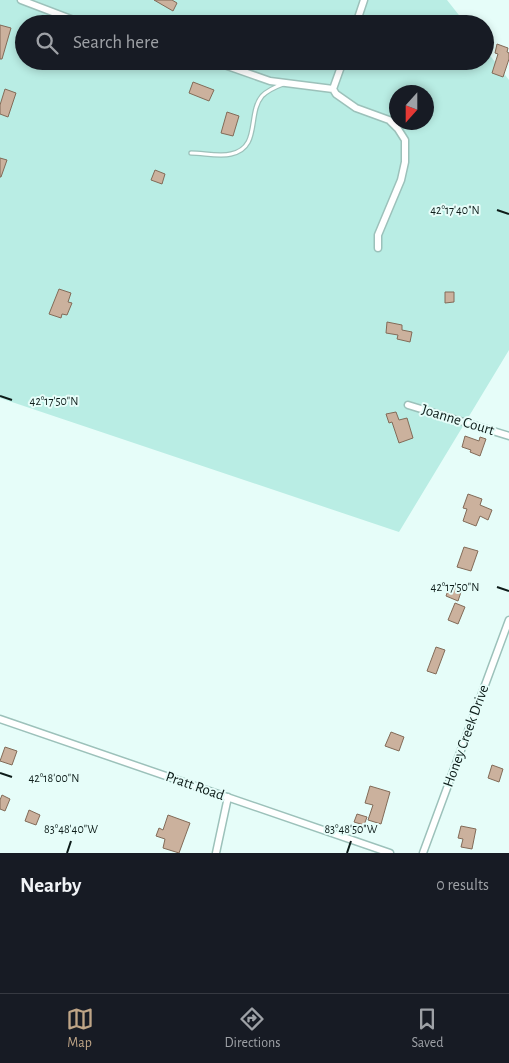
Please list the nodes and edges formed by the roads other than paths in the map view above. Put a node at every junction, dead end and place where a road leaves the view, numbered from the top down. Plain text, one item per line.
1 (21, 0) edge
2 (364, 0) edge
3 (60, 15) edge
4 (359, 15) edge
5 (237, 70) edge
6 (340, 70) edge
7 (286, 83) junction
8 (333, 89) junction
9 (191, 153) dead end
10 (378, 248) dead end
11 (408, 405) dead end
12 (509, 436) edge
13 (509, 620) edge
14 (0, 719) edge
15 (228, 798) junction
16 (216, 853) edge
17 (390, 853) edge
18 (423, 853) edge

1 - 3 street
2 - 4 street
5 - 7 street
6 - 8 street
7 - 8 street
7 - 9 lane
8 - 10 street
11 - 12 street, Joanne Court
13 - 18 street, Honey Creek Drive
14 - 15 street, Pratt Road
15 - 16 street
15 - 17 street, Pratt Road

